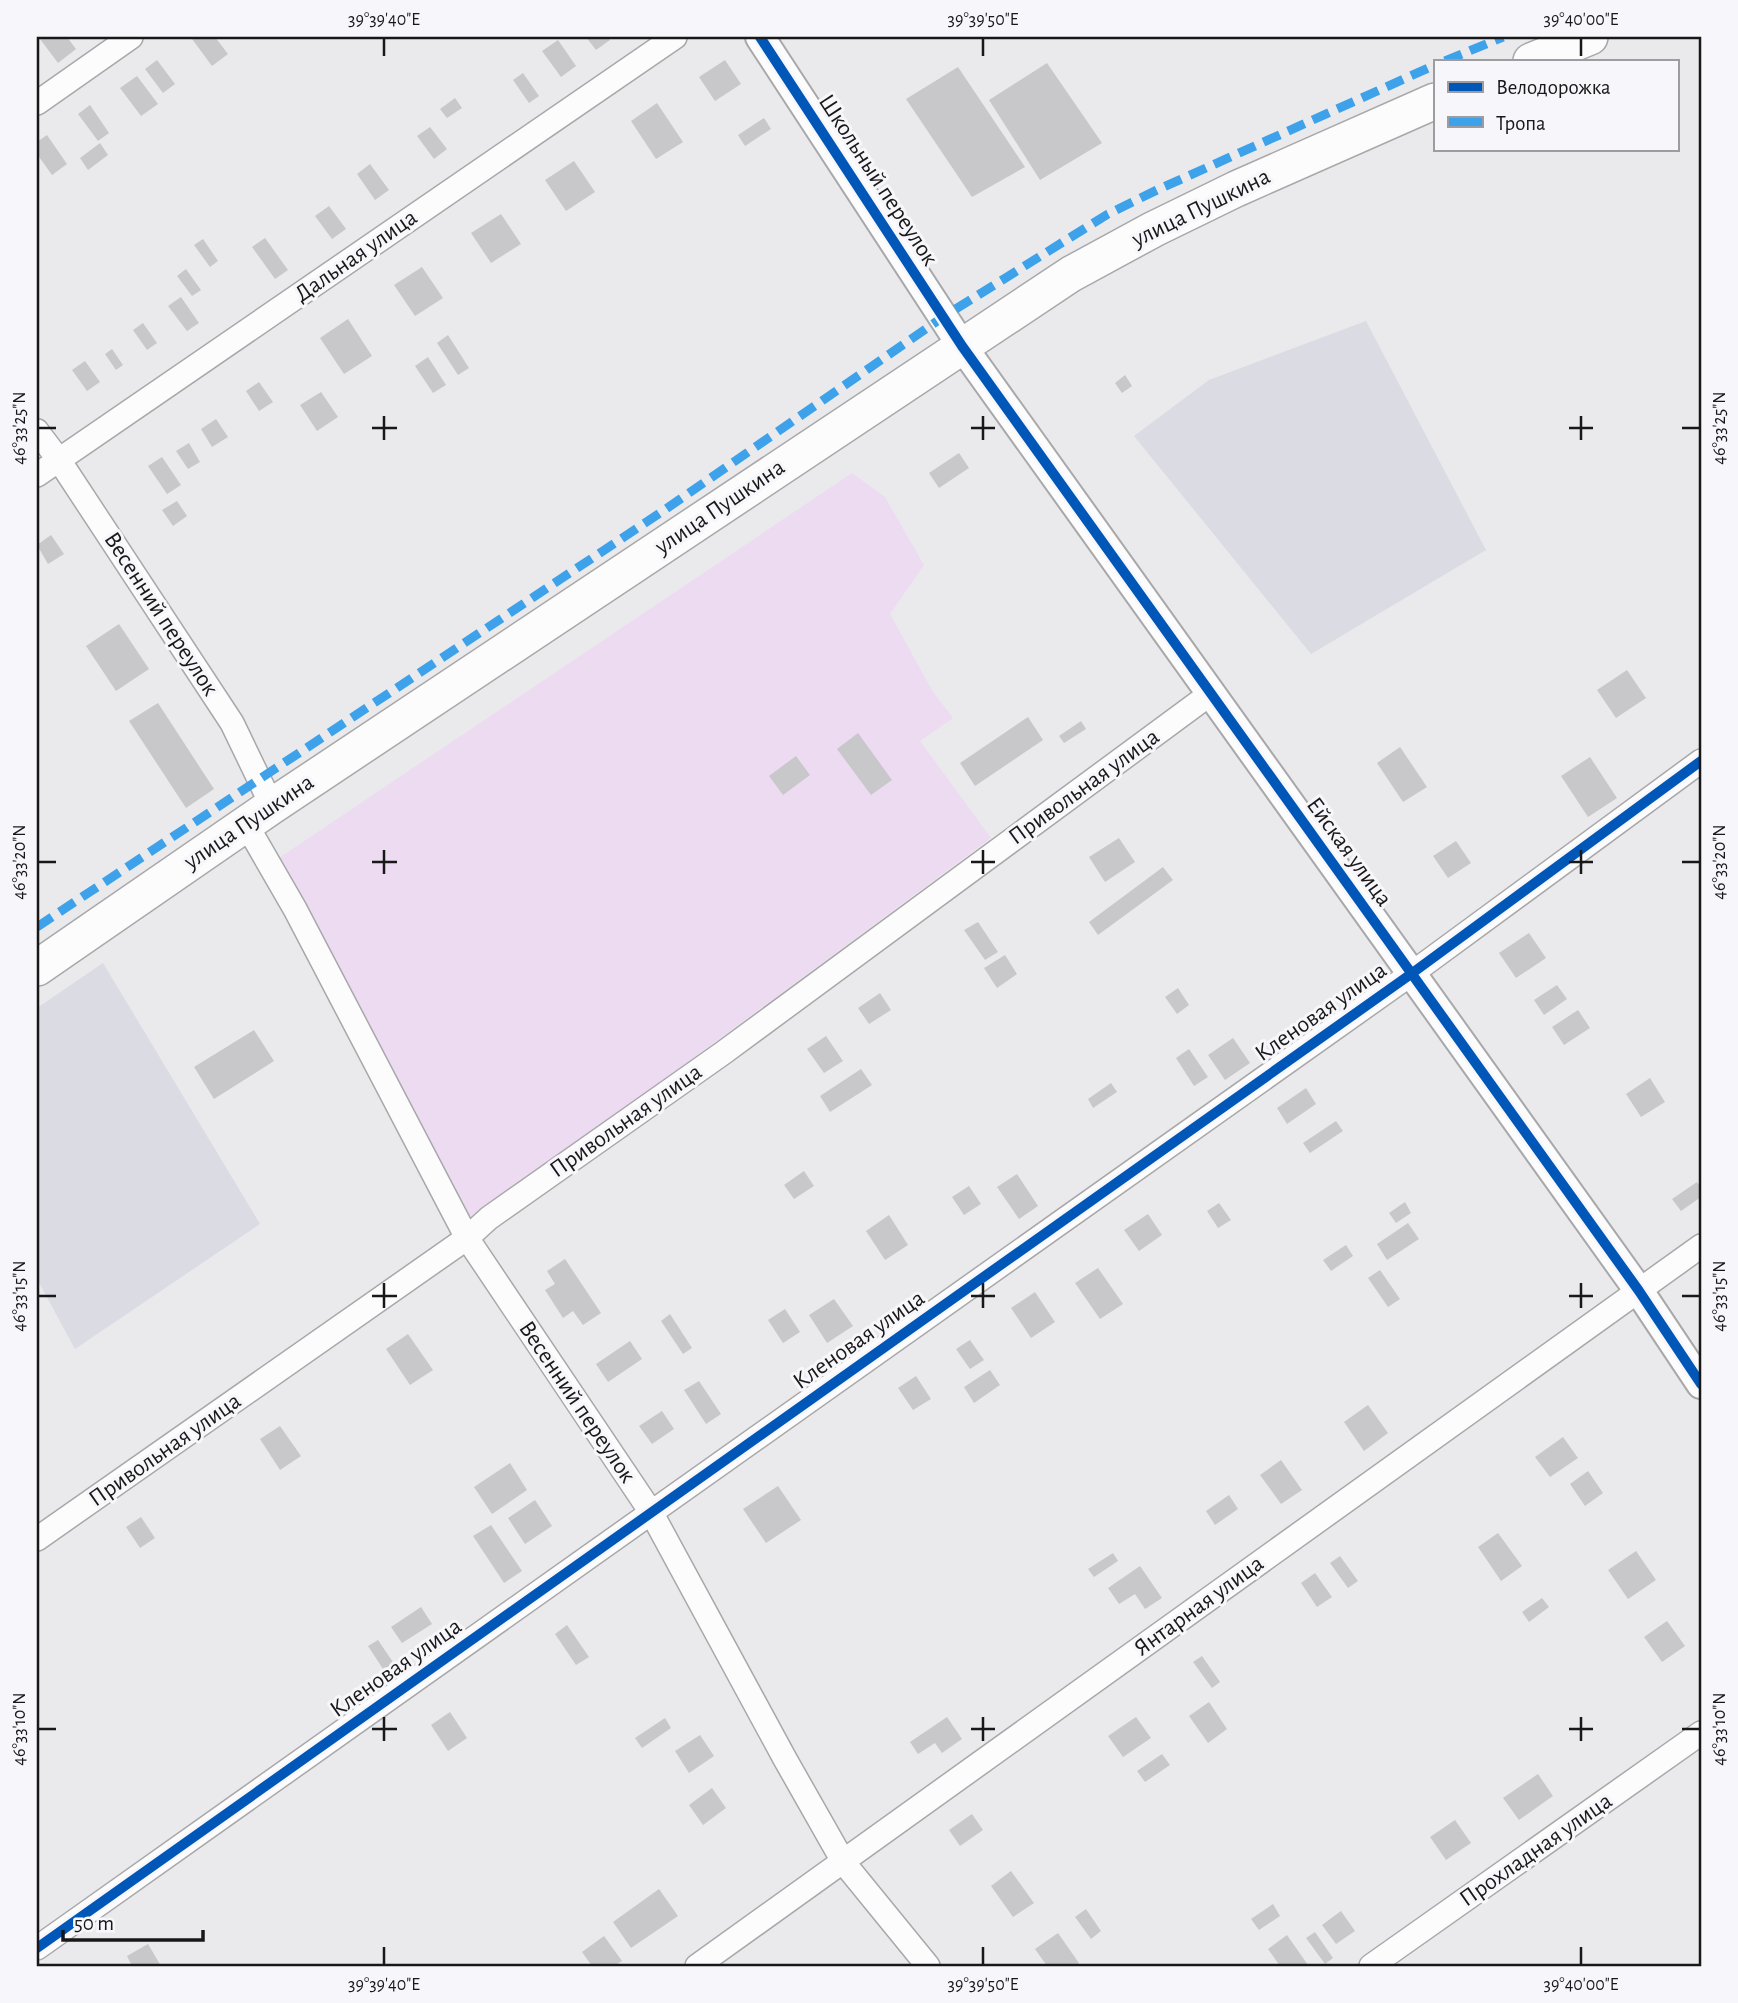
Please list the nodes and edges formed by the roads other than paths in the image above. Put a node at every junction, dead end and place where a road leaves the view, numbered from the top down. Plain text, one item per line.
1 (131, 37) edge
2 (675, 37) edge
3 (760, 37) edge
4 (1590, 37) edge
5 (1533, 60) edge
6 (1434, 101) edge
7 (37, 103) edge
8 (962, 346) junction
9 (37, 430) edge
10 (60, 460) junction
11 (37, 475) edge
12 (1210, 694) junction
13 (1701, 761) edge
14 (259, 815) junction
15 (37, 968) edge
16 (1412, 974) junction
17 (467, 1238) junction
18 (1701, 1246) edge
19 (1639, 1291) junction
20 (1701, 1384) edge
21 (651, 1513) junction
22 (37, 1539) edge
23 (1701, 1733) edge
24 (844, 1863) junction
25 (37, 1948) edge
26 (697, 1966) edge
27 (928, 1966) edge
28 (1371, 1966) edge

1 - 7 street
2 - 10 street, Дальная улица
3 - 8 street, Школьный переулок
4 - 5 main road
6 - 8 main road, улица Пушкина
8 - 12 street, Ейская улица
8 - 14 main road, улица Пушкина
9 - 10 street, Весенний переулок
10 - 11 street, Дальная улица
10 - 14 street, Весенний переулок
12 - 16 street, Ейская улица
12 - 17 street, Привольная улица
13 - 16 street, Кленовая улица
14 - 15 main road, улица Пушкина
14 - 17 street, Весенний переулок
16 - 19 street, Ейская улица
16 - 21 street, Кленовая улица
17 - 21 street, Весенний переулок
17 - 22 street, Привольная улица
18 - 19 street, Янтарная улица
19 - 20 street, Ейская улица
19 - 24 street, Янтарная улица
21 - 24 street, Весенний переулок
21 - 25 street, Кленовая улица
23 - 28 street, Прохладная улица
24 - 26 street, Янтарная улица
24 - 27 street, Весенний переулок

